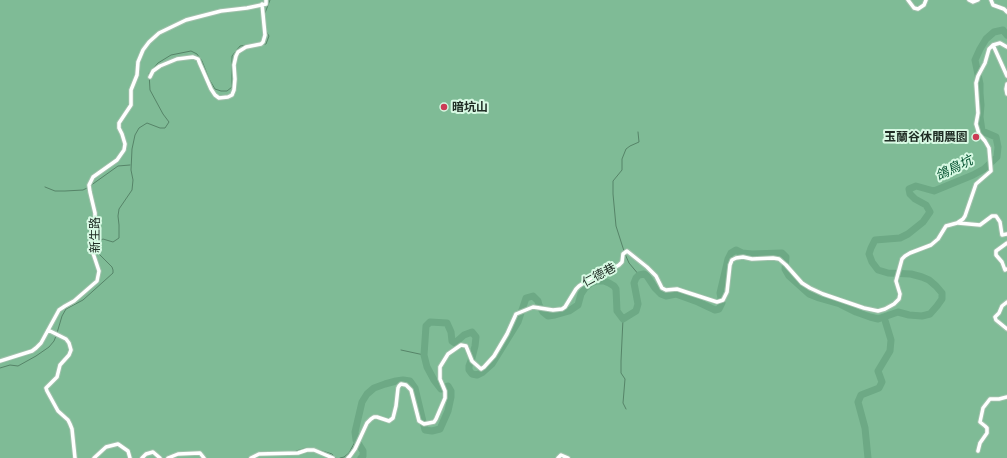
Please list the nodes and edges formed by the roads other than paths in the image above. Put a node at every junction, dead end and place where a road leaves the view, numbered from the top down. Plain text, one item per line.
1 (266, 0) edge
2 (908, 0) edge
3 (926, 0) edge
4 (969, 0) edge
5 (978, 0) edge
6 (990, 0) edge
7 (262, 4) junction
8 (1007, 12) edge
9 (993, 45) junction
10 (1007, 47) edge
11 (1007, 76) edge
12 (150, 77) dead end
13 (1007, 84) edge
14 (1007, 94) edge
15 (957, 223) junction
16 (1007, 234) edge
17 (1007, 243) edge
18 (1007, 270) edge
19 (1007, 302) edge
20 (48, 330) junction
21 (1007, 330) edge
22 (0, 361) edge
23 (1007, 396) edge
24 (978, 451) dead end
25 (75, 458) edge
26 (94, 458) edge
27 (130, 458) edge
28 (142, 458) edge
29 (160, 458) edge
30 (168, 458) edge
31 (204, 458) edge
32 (251, 458) edge
33 (333, 458) edge
34 (348, 458) edge
35 (558, 458) edge
36 (568, 458) edge

1 - 7 street
2 - 3 street
4 - 5 street
6 - 8 street
7 - 12 street
7 - 20 street, 新生路
9 - 10 street
9 - 11 street
9 - 15 street
13 - 14 street
15 - 16 street
15 - 34 street, 仁德巷
17 - 18 street
19 - 21 street
20 - 22 street, 新生路
20 - 25 street
23 - 24 street
26 - 27 street
28 - 29 street
30 - 31 street
32 - 33 street
35 - 36 street

